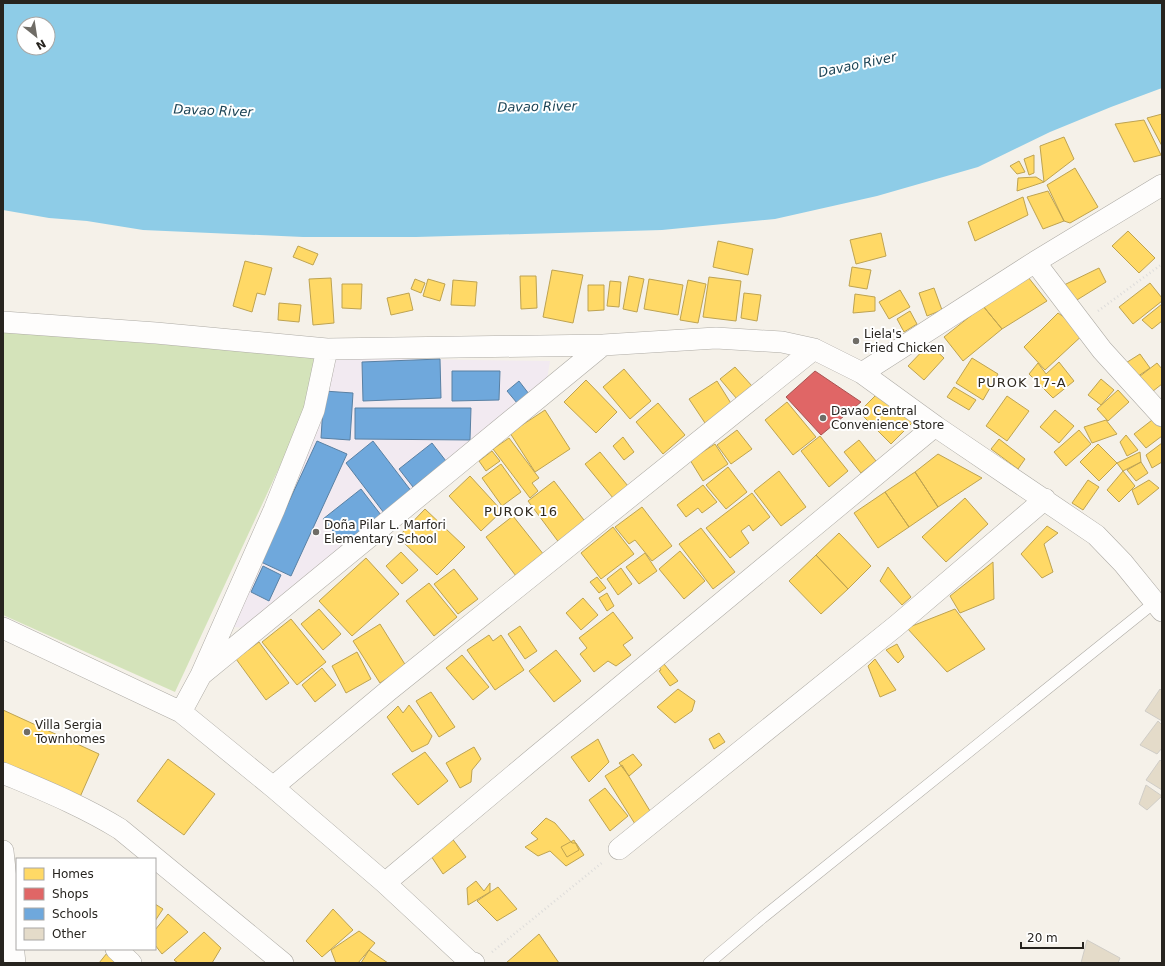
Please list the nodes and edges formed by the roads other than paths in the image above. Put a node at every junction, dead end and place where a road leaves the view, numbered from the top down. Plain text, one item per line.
1 (1162, 185) edge
2 (1035, 262) junction
3 (3, 322) edge
4 (603, 345) junction
5 (327, 349) junction
6 (814, 349) junction
7 (862, 373) junction
8 (1162, 416) edge
9 (935, 426) junction
10 (1044, 499) junction
11 (1159, 606) edge
12 (3, 628) edge
13 (201, 675) junction
14 (181, 712) junction
15 (3, 773) edge
16 (273, 787) junction
17 (619, 849) road end
18 (3, 851) edge
19 (155, 858) edge
20 (156, 859) edge
21 (16, 862) edge
22 (386, 883) junction
23 (117, 950) edge
24 (480, 959) edge
25 (15, 963) edge
26 (131, 963) edge
27 (283, 963) edge
28 (709, 963) edge

1 - 2 street
2 - 7 street
2 - 8 street
3 - 5 street
4 - 5 street
4 - 6 street
4 - 13 street
5 - 13 street
6 - 7 street
6 - 16 street
7 - 9 street
9 - 10 street
9 - 22 street
10 - 11 street
10 - 17 street
11 - 28 lane
12 - 14 street
13 - 14 street
14 - 16 street
15 - 19 street
16 - 22 street
18 - 21 street
18 - 25 street
20 - 27 street
22 - 24 street
23 - 26 street

